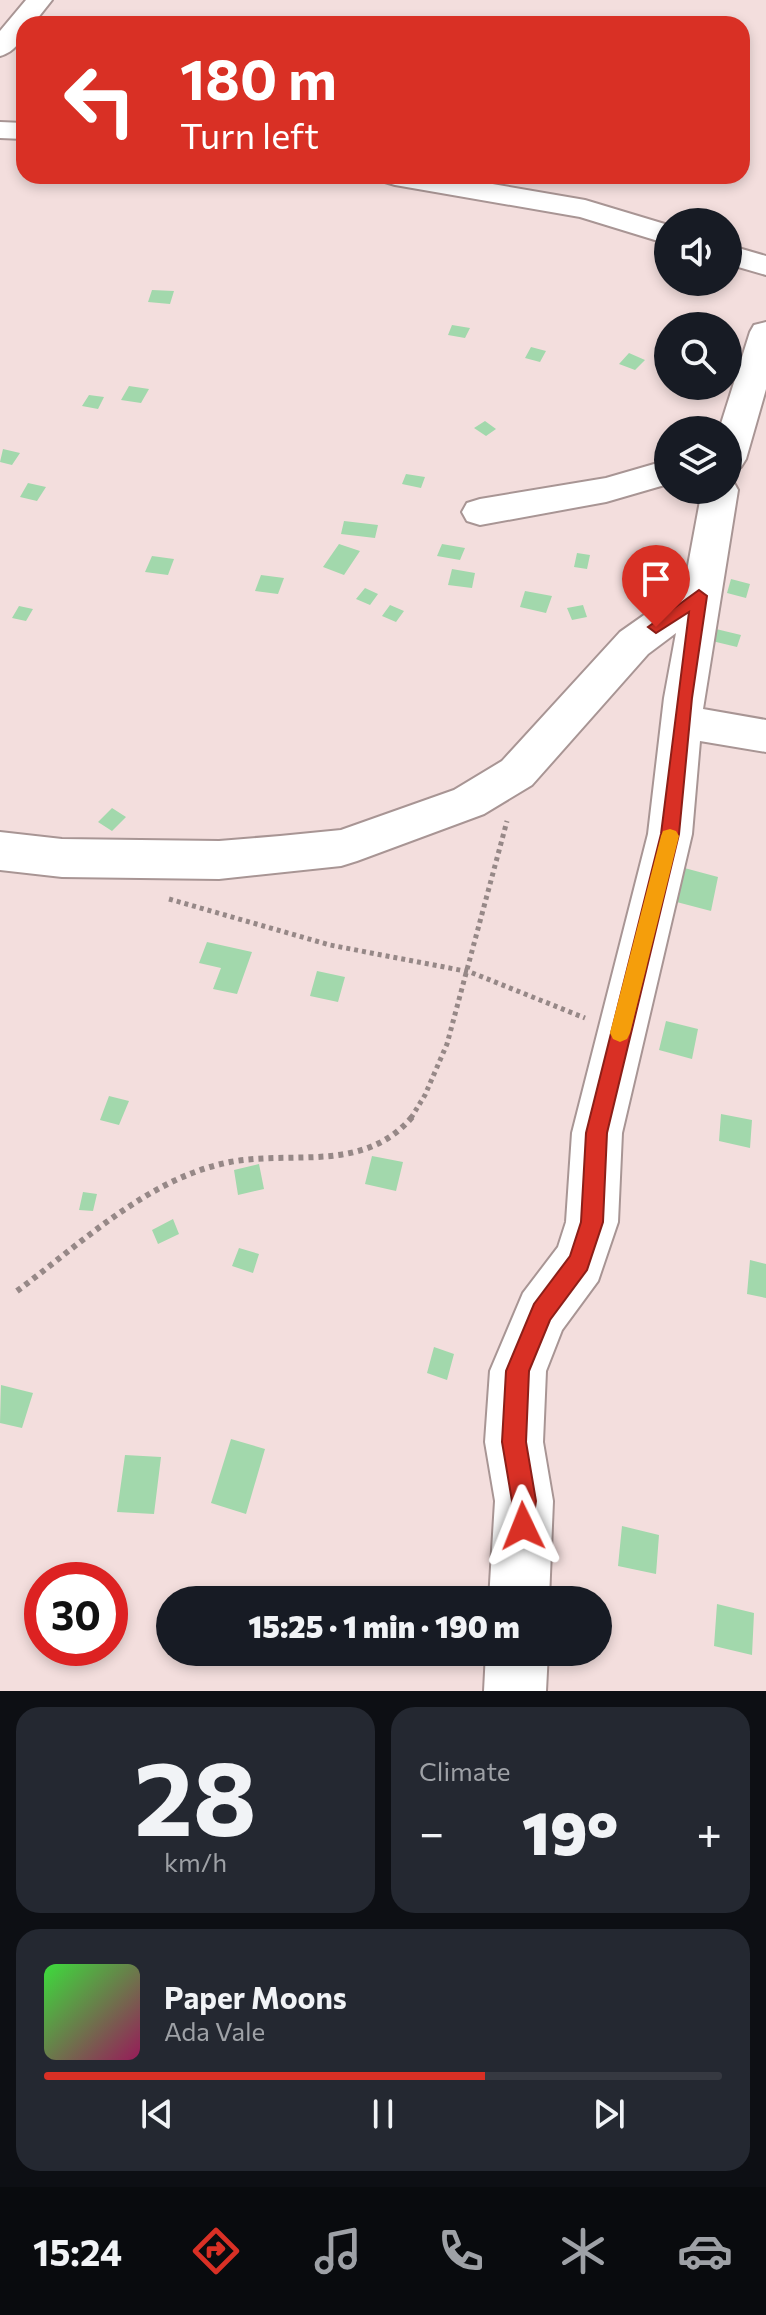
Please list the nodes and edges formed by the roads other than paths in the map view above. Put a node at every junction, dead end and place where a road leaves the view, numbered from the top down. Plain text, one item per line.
1 (39, 0) edge
2 (26, 16) edge
3 (16, 28) edge
4 (0, 48) edge
5 (441, 184) edge
6 (654, 231) edge
7 (742, 258) edge
8 (766, 266) edge
9 (766, 332) edge
10 (742, 427) edge
11 (654, 476) edge
12 (717, 504) edge
13 (480, 512) dead end
14 (699, 596) junction
15 (682, 721) junction
16 (766, 736) edge
17 (0, 851) edge
18 (520, 1586) edge
19 (516, 1666) edge
20 (515, 1691) edge

1 - 2 street
3 - 4 street
5 - 6 street
7 - 8 street
9 - 10 street
11 - 13 street
12 - 14 street
14 - 15 street
14 - 17 street
15 - 16 street
15 - 18 street
19 - 20 street

